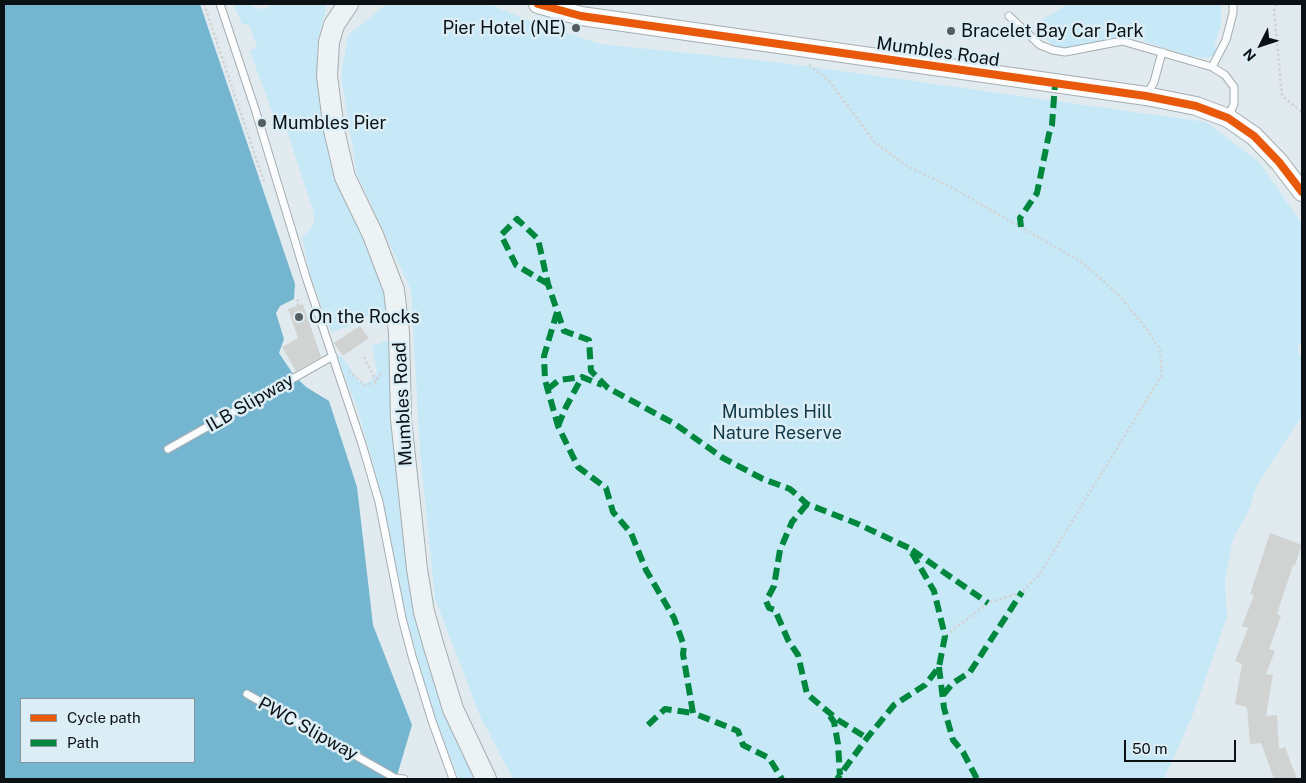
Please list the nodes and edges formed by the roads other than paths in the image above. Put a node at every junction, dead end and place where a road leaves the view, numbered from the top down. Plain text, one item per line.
1 (220, 4) edge
2 (348, 4) edge
3 (538, 4) edge
4 (1233, 4) edge
5 (1009, 16) dead end
6 (1162, 52) junction
7 (1212, 67) junction
8 (1146, 96) junction
9 (1228, 118) junction
10 (1302, 192) edge
11 (333, 356) junction
12 (168, 449) dead end
13 (247, 694) dead end
14 (396, 778) edge
15 (404, 779) edge
16 (453, 779) edge
17 (486, 779) edge

1 - 11 lane
2 - 17 main road, Mumbles Road
3 - 8 street, Mumbles Road
4 - 7 lane
5 - 6 lane
6 - 7 lane
6 - 8 lane
7 - 9 lane
8 - 9 street, Mumbles Road
9 - 10 street, Mumbles Road
11 - 12 lane, ILB Slipway
11 - 16 lane
13 - 14 lane, PWC Slipway
14 - 15 lane

